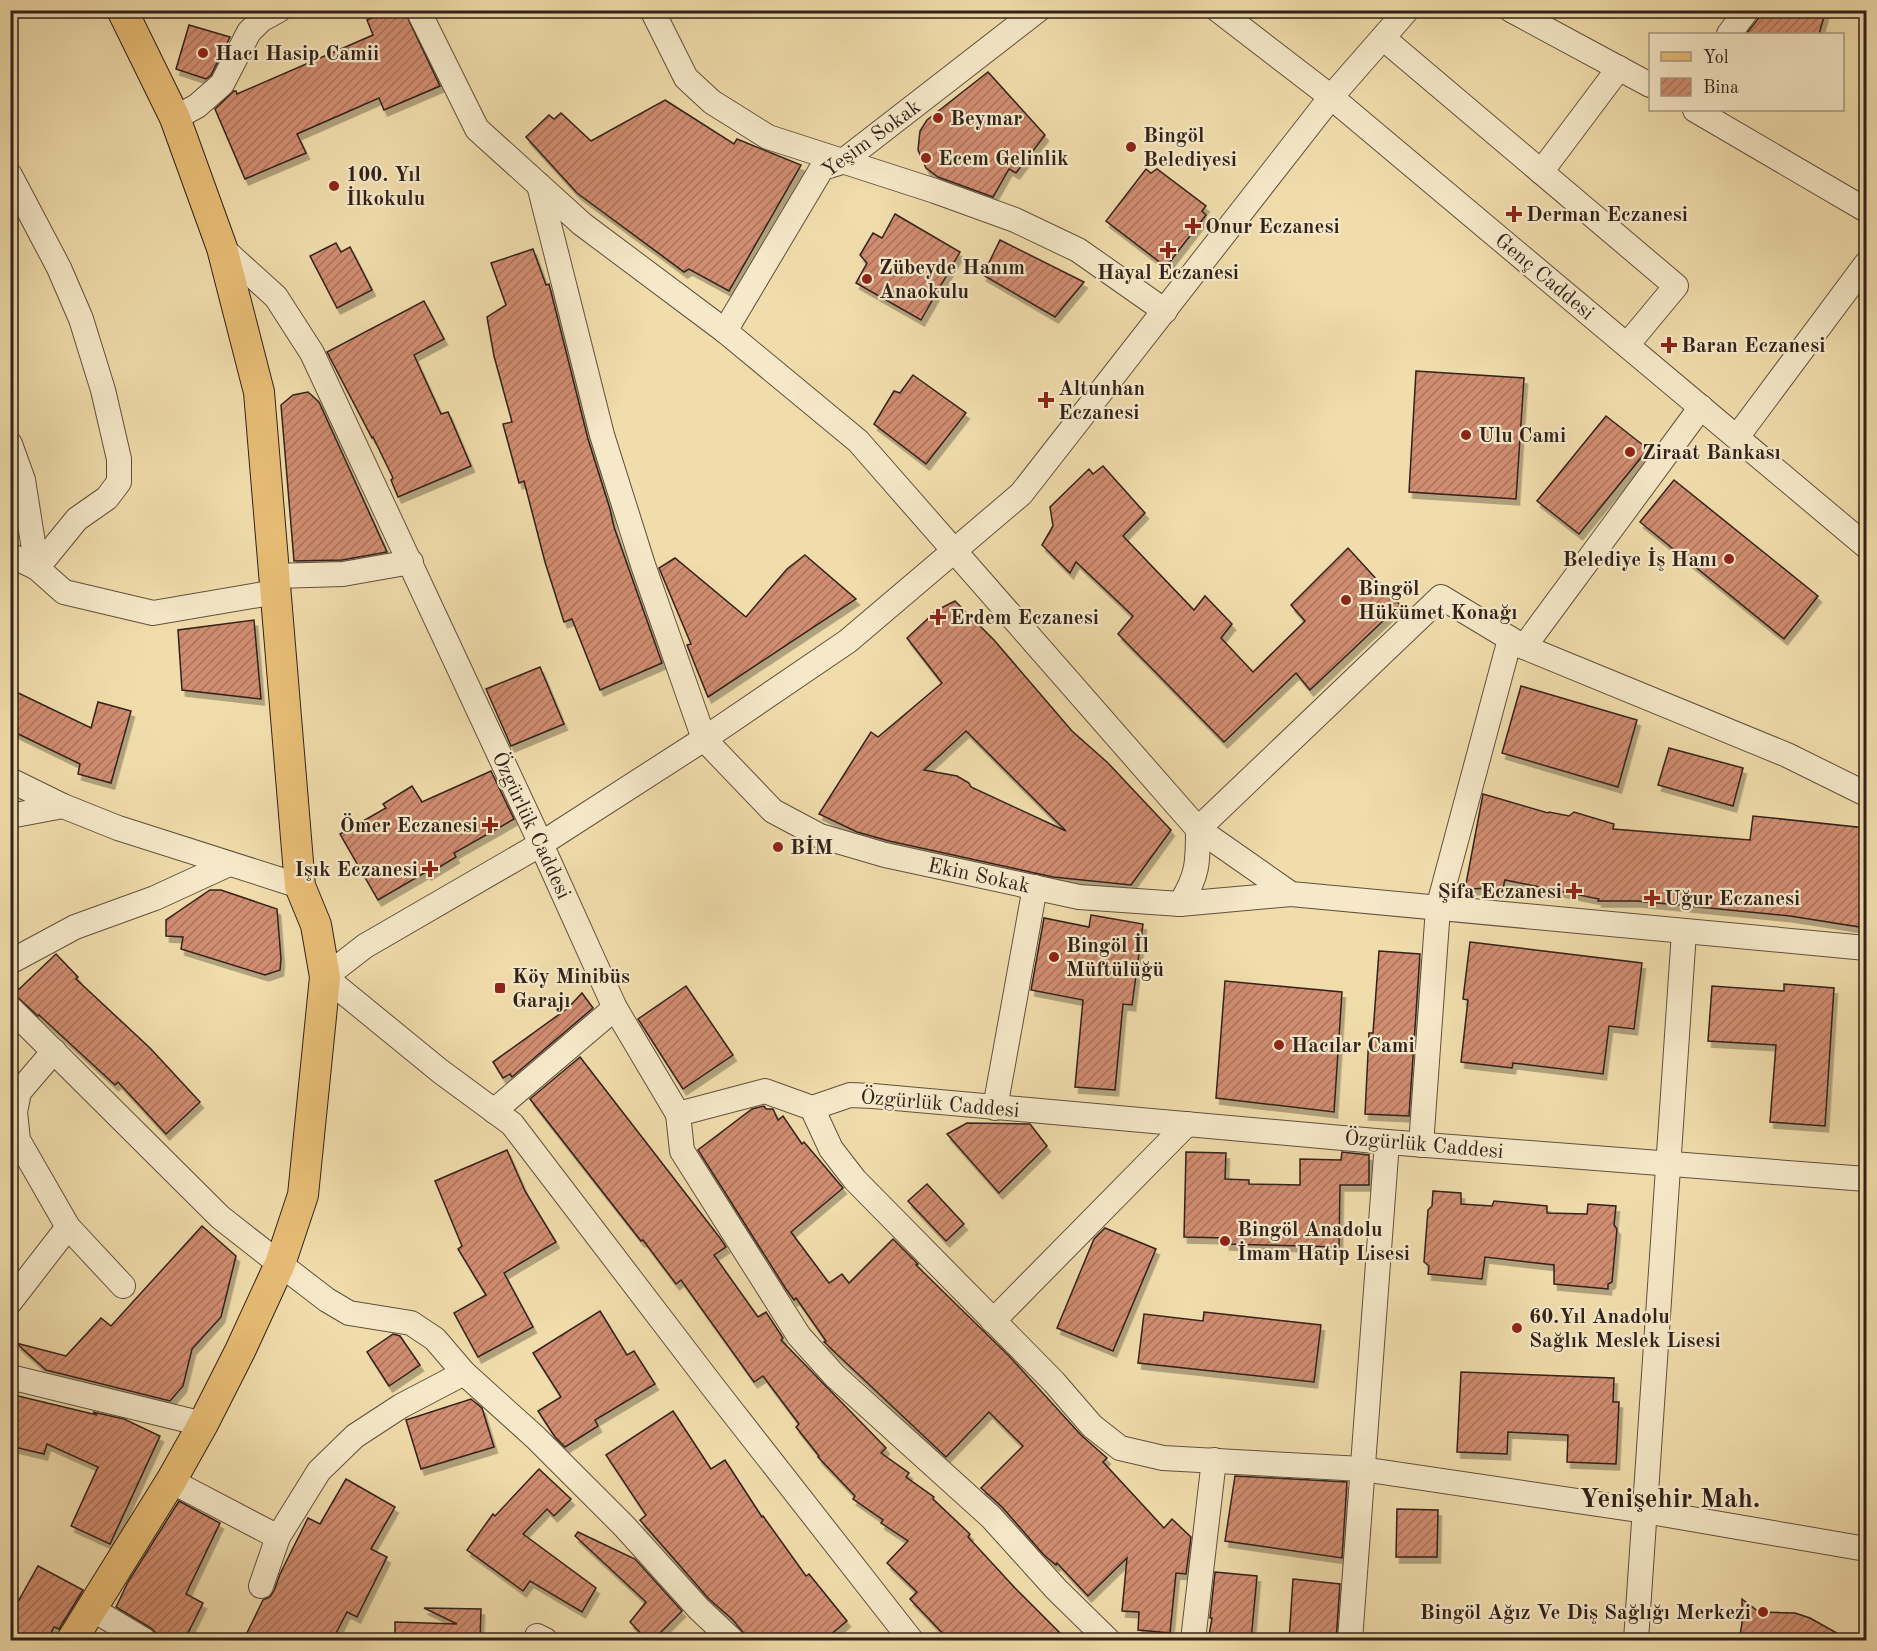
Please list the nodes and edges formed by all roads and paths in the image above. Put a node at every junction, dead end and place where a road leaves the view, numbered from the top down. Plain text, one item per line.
1 (123, 10) edge
2 (279, 10) edge
3 (418, 10) edge
4 (652, 10) edge
5 (1038, 10) edge
6 (1218, 10) edge
7 (1407, 10) edge
8 (1511, 10) edge
9 (1747, 10) edge
10 (1731, 33) edge
11 (1383, 38) junction
12 (1619, 68) junction
13 (1649, 84) edge
14 (1331, 97) junction
15 (1697, 111) edge
16 (175, 118) junction
17 (842, 162) junction
18 (1541, 172) junction
19 (10, 175) edge
20 (539, 185) junction
21 (1866, 210) edge
22 (222, 248) junction
23 (1866, 264) edge
24 (1165, 311) junction
25 (725, 331) junction
26 (1627, 345) junction
27 (1701, 407) junction
28 (1737, 437) junction
29 (10, 444) edge
30 (1866, 546) edge
31 (955, 550) junction
32 (10, 555) edge
33 (411, 562) junction
34 (37, 568) junction
35 (275, 584) junction
36 (1517, 643) junction
37 (704, 739) junction
38 (10, 780) edge
39 (1866, 794) edge
40 (63, 806) junction
41 (10, 816) edge
42 (1198, 829) junction
43 (541, 844) junction
44 (229, 864) junction
45 (300, 886) junction
46 (1035, 887) junction
47 (1292, 894) junction
48 (1180, 904) junction
49 (1438, 908) junction
50 (1684, 932) junction
51 (1866, 948) edge
52 (10, 962) edge
53 (325, 977) junction
54 (10, 1008) edge
55 (615, 1008) junction
56 (54, 1051) junction
57 (812, 1108) junction
58 (995, 1108) junction
59 (494, 1111) junction
60 (678, 1114) junction
61 (1187, 1124) junction
62 (1387, 1142) junction
63 (1421, 1144) junction
64 (1669, 1163) junction
65 (1866, 1179) edge
66 (68, 1227) junction
67 (280, 1264) junction
68 (123, 1286) dead end
69 (10, 1302) edge
70 (993, 1320) junction
71 (464, 1373) junction
72 (10, 1377) edge
73 (203, 1424) junction
74 (1214, 1460) junction
75 (1362, 1468) junction
76 (171, 1481) junction
77 (1645, 1511) junction
78 (278, 1537) junction
79 (1866, 1549) edge
80 (261, 1586) dead end
81 (92, 1610) junction
82 (72, 1641) edge
83 (144, 1641) edge
84 (732, 1641) edge
85 (911, 1641) edge
86 (1108, 1641) edge
87 (1192, 1641) edge
88 (1350, 1641) edge
89 (1636, 1641) edge

1 - 16 main road
2 - 16 street
3 - 20 street
4 - 17 street
5 - 17 street, Yeşim Sokak
6 - 14 street, Genç Caddesi
7 - 11 street
8 - 12 street
9 - 10 street
11 - 14 street
11 - 18 street
12 - 13 street
12 - 18 street
14 - 24 street
14 - 26 street, Genç Caddesi
15 - 21 street
16 - 22 main road
17 - 24 street
17 - 25 street, Yeşim Sokak
18 - 26 street
19 - 34 street
20 - 25 street
20 - 37 street
22 - 33 street, Özgürlük Caddesi
22 - 35 main road
23 - 28 street
24 - 31 street
25 - 31 street
26 - 27 street, Genç Caddesi
27 - 28 street, Genç Caddesi
27 - 36 street
28 - 30 street, Genç Caddesi
29 - 34 street
31 - 37 street
31 - 42 street
32 - 34 street
33 - 35 street
33 - 43 street, Özgürlük Caddesi
34 - 35 street
35 - 45 main road
36 - 39 street
36 - 42 street
36 - 49 street
37 - 43 street
37 - 46 street, Ekin Sokak
38 - 40 street
40 - 41 street
40 - 44 street
42 - 47 street
42 - 48 street
43 - 53 street
43 - 55 street, Özgürlük Caddesi
44 - 45 street
44 - 52 street
45 - 53 main road
46 - 48 street, Ekin Sokak
46 - 58 street
47 - 48 street, Ekin Sokak
47 - 49 street, Ekin Sokak
49 - 50 street, Ekin Sokak
49 - 63 street
50 - 51 street, Ekin Sokak
50 - 64 street
53 - 59 street
53 - 67 main road
54 - 56 street
55 - 59 street
55 - 60 street, Özgürlük Caddesi
56 - 66 street
56 - 67 street
57 - 58 street, Özgürlük Caddesi
57 - 60 street
57 - 70 street
58 - 61 street, Özgürlük Caddesi
59 - 85 street
60 - 86 street
61 - 62 street, Özgürlük Caddesi
61 - 70 street
62 - 63 street, Özgürlük Caddesi
62 - 75 street
63 - 64 street, Özgürlük Caddesi
64 - 65 street, Özgürlük Caddesi
64 - 77 street
66 - 68 street
66 - 69 street
67 - 71 street
67 - 73 main road
70 - 74 street
71 - 78 street
71 - 84 street
72 - 73 street
73 - 76 main road
74 - 75 street
74 - 87 street
75 - 77 street
75 - 88 street
76 - 78 street
76 - 81 main road
77 - 79 street
77 - 89 street
78 - 80 street
81 - 82 main road
81 - 83 street

